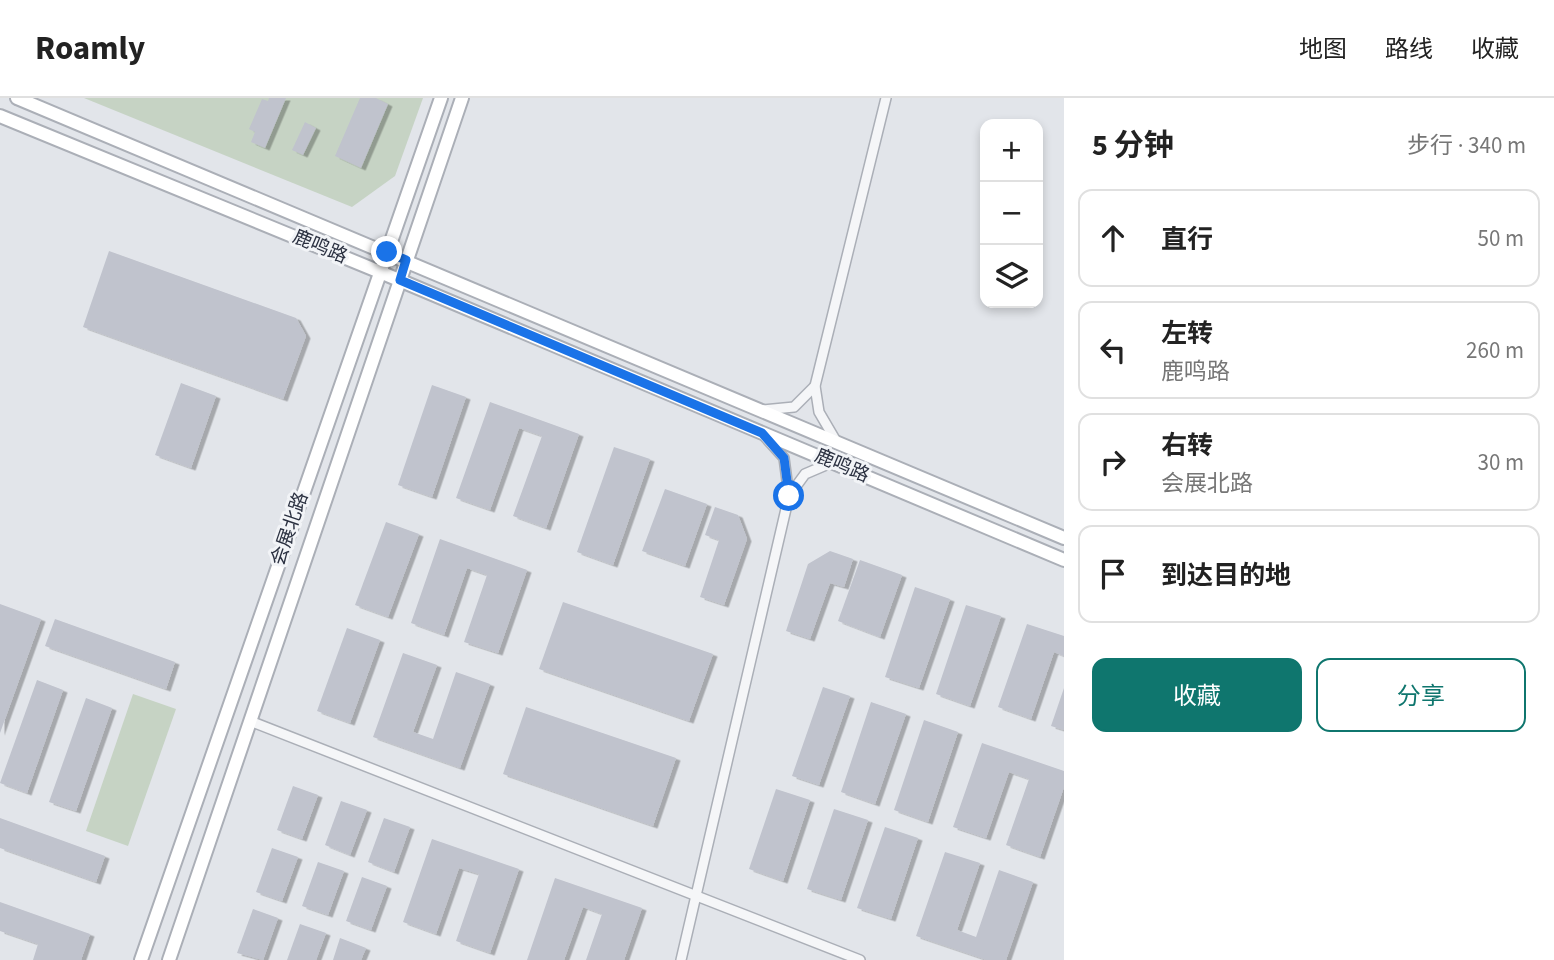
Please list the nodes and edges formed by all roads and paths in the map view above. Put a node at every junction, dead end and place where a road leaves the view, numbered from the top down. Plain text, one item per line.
1 (17, 98) edge
2 (441, 98) edge
3 (462, 98) edge
4 (886, 98) edge
5 (0, 116) edge
6 (387, 252) junction
7 (406, 260) junction
8 (380, 272) junction
9 (400, 280) junction
10 (815, 386) junction
11 (763, 410) junction
12 (762, 433) junction
13 (835, 441) junction
14 (833, 462) junction
15 (789, 496) junction
16 (1064, 538) edge
17 (1064, 560) edge
18 (250, 721) junction
19 (697, 898) junction
20 (141, 960) edge
21 (169, 960) edge
22 (681, 960) edge
23 (860, 960) edge

1 - 6 main road, 鹿鸣路
2 - 6 main road, 会展北路
3 - 7 main road, 会展北路
4 - 10 street
5 - 8 main road, 鹿鸣路
6 - 7 main road, 鹿鸣路
6 - 8 main road, 会展北路
7 - 9 main road, 会展北路
7 - 11 main road, 鹿鸣路
8 - 9 main road, 鹿鸣路
8 - 20 main road, 会展北路
9 - 12 main road, 鹿鸣路
9 - 18 main road, 会展北路
10 - 11 street
10 - 13 street
11 - 13 main road, 鹿鸣路
12 - 14 main road, 鹿鸣路
12 - 15 street
13 - 16 main road, 鹿鸣路
14 - 15 street
14 - 17 main road, 鹿鸣路
15 - 19 street
18 - 19 street
18 - 21 main road, 会展北路
19 - 22 street
19 - 23 street

